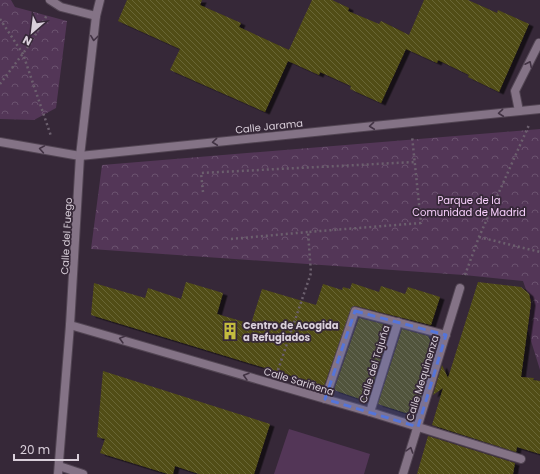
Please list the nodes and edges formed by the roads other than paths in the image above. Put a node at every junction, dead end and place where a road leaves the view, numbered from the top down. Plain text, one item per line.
1 (100, 0) edge
2 (52, 1) edge
3 (96, 16) junction
4 (539, 43) edge
5 (538, 109) edge
6 (519, 111) junction
7 (0, 142) edge
8 (80, 156) junction
9 (460, 288) road end
10 (398, 322) junction
11 (70, 325) junction
12 (446, 335) junction
13 (325, 399) junction
14 (370, 412) junction
15 (418, 427) junction
16 (521, 459) dead end
17 (58, 470) edge
18 (83, 474) edge
19 (403, 474) edge

1 - 3 street, Calle del Fuego
2 - 3 street
3 -> 8 street, Calle del Fuego
6 -> 4 street
5 - 6 street, Calle Jarama
6 -> 8 street, Calle Jarama
8 -> 7 street, Calle Jarama
8 - 11 street, Calle del Fuego
9 - 12 street, Calle Mequinenza
10 - 12 street
10 - 13 street
10 - 14 street, Calle del Tajuña
13 -> 11 street, Calle Sariñena
11 - 17 street, Calle del Fuego
12 - 15 street, Calle Mequinenza
13 - 14 street, Calle Sariñena
14 - 15 street, Calle Sariñena
15 - 16 street, Calle Sariñena
19 -> 15 street, Calle Mequinenza
17 - 18 street

